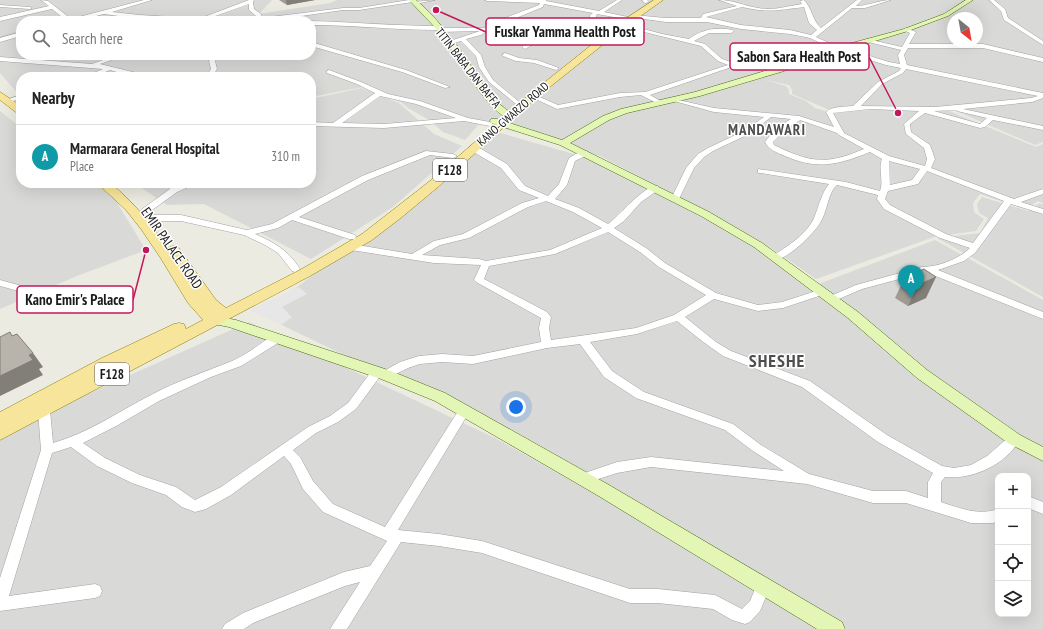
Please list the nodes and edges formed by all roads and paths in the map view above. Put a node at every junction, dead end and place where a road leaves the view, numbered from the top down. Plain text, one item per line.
1 (43, 0) edge
2 (150, 0) edge
3 (429, 0) edge
4 (487, 0) edge
5 (620, 0) edge
6 (659, 0) edge
7 (721, 0) edge
8 (800, 0) edge
9 (860, 0) edge
10 (889, 0) edge
11 (970, 0) edge
12 (991, 0) edge
13 (251, 1) edge
14 (413, 1) edge
15 (544, 1) edge
16 (647, 1) edge
17 (805, 5) junction
18 (0, 6) edge
19 (741, 6) junction
20 (52, 7) junction
21 (852, 7) junction
22 (38, 10) junction
23 (103, 12) junction
24 (314, 13) junction
25 (598, 13) junction
26 (62, 16) edge
27 (88, 16) edge
28 (128, 16) edge
29 (209, 16) edge
30 (259, 16) edge
31 (295, 16) edge
32 (0, 19) edge
33 (627, 20) junction
34 (704, 20) junction
35 (316, 22) edge
36 (316, 23) edge
37 (746, 27) junction
38 (439, 29) junction
39 (486, 29) junction
40 (494, 30) junction
41 (570, 30) junction
42 (821, 30) junction
43 (906, 30) junction
44 (16, 35) edge
45 (598, 37) junction
46 (812, 37) junction
47 (0, 40) edge
48 (462, 40) junction
49 (690, 41) junction
50 (866, 41) junction
51 (450, 42) junction
52 (1043, 43) edge
53 (316, 45) edge
54 (525, 47) dead end
55 (905, 48) junction
56 (840, 49) junction
57 (580, 54) junction
58 (505, 55) dead end
59 (0, 59) edge
60 (108, 60) edge
61 (213, 60) edge
62 (1043, 60) edge
63 (746, 61) dead end
64 (733, 65) junction
65 (91, 66) junction
66 (904, 67) junction
67 (556, 68) junction
68 (108, 69) junction
69 (100, 72) edge
70 (120, 72) edge
71 (213, 72) edge
72 (330, 72) dead end
73 (447, 87) dead end
74 (380, 93) junction
75 (645, 94) junction
76 (0, 95) edge
77 (1043, 95) edge
78 (533, 96) junction
79 (16, 99) edge
80 (676, 100) junction
81 (516, 102) junction
82 (4, 103) edge
83 (660, 103) junction
84 (855, 108) junction
85 (952, 108) junction
86 (16, 109) edge
87 (923, 110) junction
88 (770, 115) junction
89 (16, 116) edge
90 (798, 118) junction
91 (991, 118) junction
92 (500, 119) junction
93 (467, 120) junction
94 (316, 125) edge
95 (320, 125) junction
96 (332, 125) junction
97 (316, 127) edge
98 (1043, 128) edge
99 (838, 131) junction
100 (563, 143) junction
101 (473, 148) junction
102 (869, 150) junction
103 (584, 153) junction
104 (452, 156) junction
105 (886, 158) junction
106 (926, 168) junction
107 (761, 171) dead end
108 (834, 183) junction
109 (110, 188) edge
110 (123, 188) edge
111 (172, 188) edge
112 (655, 188) junction
113 (1043, 191) edge
114 (884, 192) junction
115 (547, 199) junction
116 (675, 199) junction
117 (1012, 201) junction
118 (1043, 212) edge
119 (146, 217) junction
120 (291, 217) junction
121 (609, 228) junction
122 (247, 233) junction
123 (351, 242) junction
124 (976, 247) junction
125 (413, 257) junction
126 (777, 257) junction
127 (486, 264) junction
128 (295, 269) junction
129 (929, 270) junction
130 (0, 283) edge
131 (713, 295) junction
132 (48, 296) dead end
133 (827, 296) junction
134 (218, 316) junction
135 (1043, 316) edge
136 (678, 317) junction
137 (277, 338) junction
138 (583, 340) junction
139 (547, 344) junction
140 (382, 374) junction
141 (44, 410) junction
142 (464, 411) junction
143 (0, 420) edge
144 (0, 433) edge
145 (1014, 439) junction
146 (73, 442) junction
147 (47, 450) junction
148 (286, 450) junction
149 (1043, 455) edge
150 (943, 472) junction
151 (583, 479) junction
152 (808, 479) junction
153 (1031, 503) edge
154 (935, 505) junction
155 (1043, 508) edge
156 (995, 516) edge
157 (393, 536) junction
158 (374, 572) junction
159 (764, 587) junction
160 (95, 591) dead end
161 (0, 601) edge
162 (0, 604) edge
163 (230, 629) edge
164 (338, 629) edge
165 (835, 629) edge

1 - 20 street
2 - 23 street
3 - 14 street
4 - 15 street
5 - 25 street
6 - 33 main road, KANO-GWARZO ROAD / F128
7 - 19 street
8 - 17 street
9 - 21 street
10 - 21 street
11 - 43 street
12 - 52 street
13 - 29 street
13 - 30 street
14 - 24 street
14 - 38 street, TITIN BABA DAN BAFFA
15 - 25 street
15 - 39 street
16 - 33 main road, KANO-GWARZO ROAD / F128
17 - 19 street
17 - 42 street
18 - 22 street
19 - 34 street
20 - 22 street
20 - 26 street
21 - 42 street
22 - 32 street
23 - 27 street
23 - 28 street
24 - 31 street
24 - 35 street
25 - 33 street
25 - 41 street
33 - 34 street
33 - 45 main road, KANO-GWARZO ROAD / F128
33 - 49 street
33 - 57 main road, KANO-GWARZO ROAD / F128
34 - 37 street
36 - 38 street
37 - 46 street
37 - 49 street
38 - 39 street
38 - 51 street, TITIN BABA DAN BAFFA
39 - 40 street
39 - 48 street
40 - 41 street
40 - 54 street
41 - 45 street
42 - 46 street
43 - 50 street
43 - 55 street
44 - 47 street
45 - 57 main road, KANO-GWARZO ROAD / F128
46 - 56 street
48 - 51 street
48 - 81 street
49 - 64 street
50 - 55 street
50 - 56 street
51 - 92 street, TITIN BABA DAN BAFFA
53 - 73 street
55 - 62 street
55 - 66 street
56 - 66 street
56 - 80 street
57 - 67 main road, KANO-GWARZO ROAD / F128
57 - 78 main road, KANO-GWARZO ROAD / F128
58 - 67 street
59 - 65 street
60 - 65 street
61 - 71 street
63 - 64 street
64 - 75 street
65 - 68 street
66 - 77 street
66 - 84 street
67 - 81 main road, KANO-GWARZO ROAD / F128
68 - 69 street
68 - 70 street
72 - 74 street
74 - 93 street
74 - 96 street
75 - 78 street
75 - 83 street
76 - 82 main road
77 - 85 street
78 - 92 main road, KANO-GWARZO ROAD / F128
79 - 82 street
80 - 83 street
80 - 88 street
81 - 92 main road, KANO-GWARZO ROAD / F128
82 - 86 main road
82 - 89 main road
83 - 100 street
84 - 87 street
84 - 99 street
85 - 87 street
85 - 91 street
87 - 91 street
87 - 106 street
88 - 90 street
88 - 116 street
90 - 99 street
90 - 102 street
91 - 98 street
92 - 93 street
92 - 100 street
92 - 101 main road, KANO-GWARZO ROAD / F128
92 - 104 main road, KANO-GWARZO ROAD / F128
93 - 96 street
94 - 95 street
95 - 96 street
95 - 97 street
99 - 102 street
100 - 103 street
101 - 115 street
101 - 123 main road, KANO-GWARZO ROAD / F128
102 - 105 street
103 - 112 street
103 - 115 street
104 - 120 street
104 - 123 main road, KANO-GWARZO ROAD / F128
105 - 106 street
105 - 114 street
106 - 114 street
106 - 117 street
107 - 108 street
108 - 114 street
108 - 126 street
109 - 119 main road, EMIR PALACE ROAD
110 - 119 main road, EMIR PALACE ROAD
111 - 119 street
112 - 116 street
112 - 121 street
113 - 117 street
114 - 124 street
115 - 121 street
115 - 125 street
116 - 126 street
117 - 118 street
117 - 124 street
119 - 122 street
119 - 134 main road, EMIR PALACE ROAD
120 - 122 street
120 - 123 street
121 - 127 street
121 - 131 street
122 - 128 street
123 - 125 street
123 - 128 main road, KANO-GWARZO ROAD / F128
123 - 134 main road, KANO-GWARZO ROAD / F128
124 - 129 street
125 - 127 street
126 - 133 street
127 - 139 street
128 - 134 main road, KANO-GWARZO ROAD / F128
129 - 133 street
129 - 135 street
130 - 132 street
131 - 133 street
131 - 136 street
133 - 145 street
134 - 137 street
134 - 141 main road, F128
134 - 143 main road, F128
136 - 138 street
136 - 150 street
137 - 140 street
137 - 146 street
138 - 139 street
138 - 152 street
139 - 140 street
140 - 142 street
140 - 148 street
141 - 144 main road, F128
141 - 147 street
142 - 151 street
142 - 157 street
145 - 149 street
145 - 150 street
146 - 147 street
146 - 148 street
147 - 161 street
148 - 157 street
150 - 154 street
151 - 152 street
151 - 159 street
152 - 154 street
153 - 155 street
154 - 156 street
157 - 158 street
157 - 159 street
158 - 163 street
158 - 164 street
159 - 165 street
160 - 162 street

